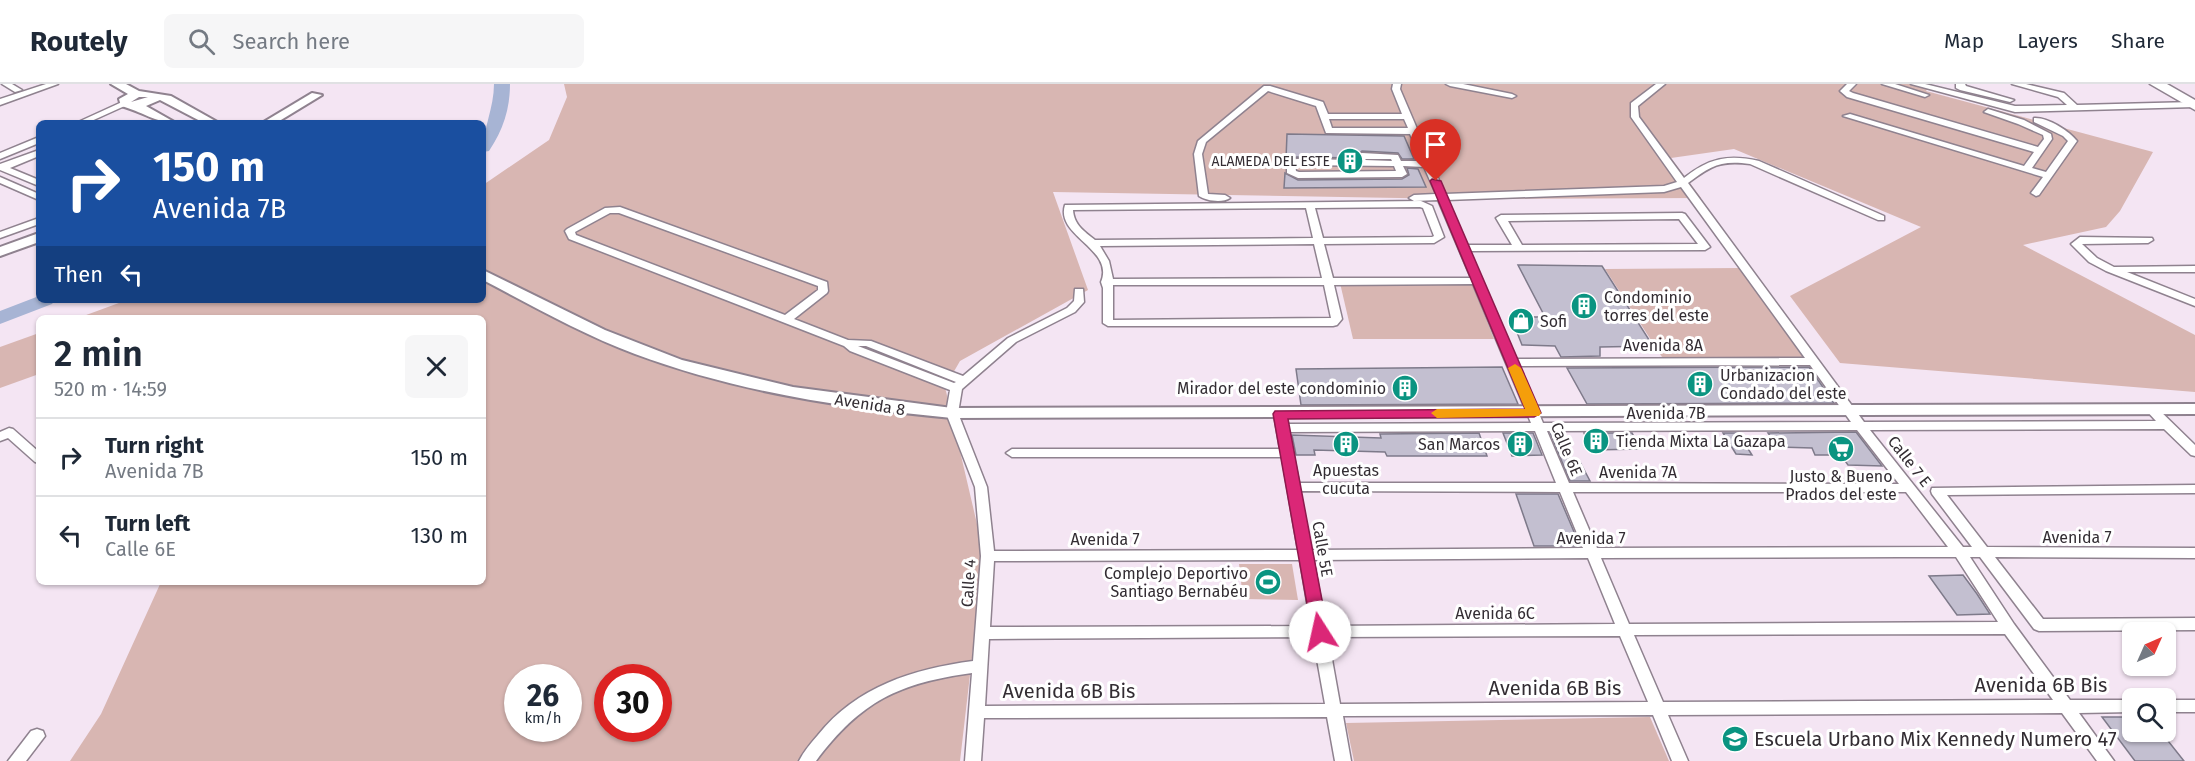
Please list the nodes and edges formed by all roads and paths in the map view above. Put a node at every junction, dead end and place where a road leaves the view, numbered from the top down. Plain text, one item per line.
1 (6, 84) edge
2 (38, 84) edge
3 (54, 84) edge
4 (117, 84) edge
5 (324, 84) edge
6 (1397, 84) edge
7 (1450, 84) edge
8 (1661, 84) edge
9 (1852, 84) edge
10 (1886, 84) edge
11 (1915, 84) edge
12 (1961, 84) edge
13 (2016, 84) edge
14 (2157, 84) edge
15 (2172, 84) edge
16 (1269, 86) edge
17 (1939, 87) edge
18 (18, 90) junction
19 (316, 94) junction
20 (0, 96) edge
21 (1512, 96) dead end
22 (154, 98) junction
23 (0, 102) edge
24 (133, 102) junction
25 (2194, 103) edge
26 (2012, 105) junction
27 (2075, 108) junction
28 (1408, 116) junction
29 (1847, 116) dead end
30 (1325, 117) junction
31 (88, 120) edge
32 (165, 120) edge
33 (187, 120) edge
34 (207, 120) edge
35 (273, 120) edge
36 (294, 120) edge
37 (1934, 120) junction
38 (1414, 131) junction
39 (1918, 137) junction
40 (36, 141) edge
41 (2040, 151) junction
42 (36, 154) edge
43 (0, 156) edge
44 (1398, 163) junction
45 (1428, 164) junction
46 (1, 168) edge
47 (2026, 170) junction
48 (2048, 176) junction
49 (0, 180) edge
50 (36, 182) edge
51 (1684, 184) junction
52 (2036, 193) dead end
53 (36, 196) edge
54 (1443, 198) junction
55 (1310, 204) junction
56 (1596, 217) junction
57 (1881, 218) dead end
58 (36, 222) edge
59 (0, 236) edge
60 (36, 238) edge
61 (2148, 240) dead end
62 (1318, 242) junction
63 (1091, 243) junction
64 (1464, 248) junction
65 (1519, 248) junction
66 (1616, 248) junction
67 (0, 252) edge
68 (2110, 269) junction
69 (2195, 269) edge
70 (486, 275) edge
71 (1328, 281) junction
72 (1478, 281) junction
73 (1106, 282) junction
74 (1079, 291) dead end
75 (2195, 303) edge
76 (789, 318) junction
77 (1813, 361) junction
78 (1512, 363) junction
79 (960, 384) junction
80 (2151, 409) junction
81 (2195, 409) edge
82 (1976, 411) junction
83 (1851, 412) junction
84 (952, 413) junction
85 (1281, 421) junction
86 (1537, 421) junction
87 (2166, 424) junction
88 (1991, 426) junction
89 (1862, 428) junction
90 (0, 436) edge
91 (1012, 453) dead end
92 (1287, 453) junction
93 (2195, 453) edge
94 (36, 456) edge
95 (1293, 487) junction
96 (1911, 488) junction
97 (1566, 489) junction
98 (2195, 489) edge
99 (1593, 554) junction
100 (1961, 554) junction
101 (1985, 554) junction
102 (2195, 554) edge
103 (1306, 555) junction
104 (988, 556) junction
105 (2195, 624) edge
106 (2009, 628) junction
107 (1625, 630) junction
108 (1320, 632) junction
109 (982, 633) junction
110 (980, 666) junction
111 (2066, 706) junction
112 (2122, 706) edge
113 (2176, 706) edge
114 (2195, 706) edge
115 (1658, 709) junction
116 (1334, 710) junction
117 (976, 712) junction
118 (37, 736) dead end
119 (16, 761) edge
120 (807, 761) edge
121 (973, 761) edge
122 (1343, 761) edge
123 (1680, 761) edge
124 (2106, 761) edge

1 - 18 street
2 - 18 street
3 - 23 street
4 - 24 street
5 - 19 street
6 - 28 street, Calle 6E
7 - 21 street
8 - 51 street, Calle 7 E
9 - 37 street
10 - 41 street
11 - 17 street
12 - 26 street
13 - 27 street
14 - 25 highway
15 - 25 highway
16 - 30 street
16 - 54 street
17 - 26 street
18 - 20 street
19 - 35 street
19 - 36 street
22 - 24 street
22 - 33 street
22 - 34 street
24 - 31 street
24 - 32 street
25 - 27 street
26 - 27 street
26 - 48 street
28 - 30 street
28 - 38 street, Calle 6E
29 - 39 street
30 - 38 street
37 - 39 street
37 - 41 street
38 - 45 street, Calle 6E
39 - 47 street
40 - 43 street
41 - 47 street
42 - 46 street
44 - 44 street
44 - 45 street
45 - 54 street, Calle 6E
46 - 50 street
47 - 48 street
48 - 52 street
49 - 53 street
51 - 54 street
51 - 57 street
51 - 77 street, Calle 7 E
54 - 64 street, Calle 6E
55 - 62 street
55 - 62 street
55 - 63 street
56 - 65 street
56 - 66 street
56 - 66 street
58 - 59 street
60 - 67 street
61 - 68 street
62 - 63 street
62 - 71 street
63 - 73 street
64 - 65 street
64 - 72 street, Calle 6E
65 - 66 street
68 - 69 street
68 - 75 street
70 - 84 street, Avenida 8
71 - 72 street
71 - 73 street
71 - 73 street
72 - 78 street, Calle 6E
74 - 79 street
76 - 76 street
76 - 79 street
77 - 78 street, Avenida 8A
77 - 83 street, Calle 7 E
78 - 86 street, Calle 6E
79 - 84 street
80 - 81 street, Avenida 7B
80 - 82 street, Avenida 7B
80 - 87 street
82 - 83 street, Avenida 7B
82 - 88 street
83 - 86 street, Avenida 7B
83 - 89 street, Calle 7 E
84 - 85 street, Avenida 8
84 - 104 street, Calle 4
85 - 86 street, Avenida 7B
85 - 92 street, Calle 5E
86 - 89 street, Avenida 7B
86 - 97 street, Calle 6E
87 - 88 street, Avenida 7B
87 - 93 street
88 - 89 street, Avenida 7B
89 - 96 street, Calle 7 E
90 - 94 street
91 - 92 street
92 - 95 street, Calle 5E
95 - 97 street, Avenida 7A
95 - 103 street, Calle 5E
96 - 97 street, Avenida 7A
96 - 100 street, Calle 7 E
97 - 99 street, Calle 6E
98 - 101 street
99 - 100 street, Avenida 7
99 - 103 street, Avenida 7
99 - 107 street, Calle 6E
100 - 101 street, Avenida 7
100 - 106 street, Calle 7 E
101 - 102 street, Avenida 7
101 - 105 street
103 - 104 street, Avenida 7
103 - 108 street, Calle 5E
104 - 109 street, Calle 4
106 - 107 street, Avenida 6C
106 - 111 street, Calle 7 E
107 - 108 street, Avenida 6C
107 - 115 street, Calle 6E
108 - 109 street, Avenida 6C
108 - 116 street, Calle 5E
109 - 110 street, Calle 4
110 - 117 street, Calle 4
110 - 120 street
111 - 112 street, Avenida 6B Bis
111 - 115 street, Avenida 6B Bis
111 - 124 street, Calle 7 E
113 - 114 street
115 - 116 street, Avenida 6B Bis
115 - 123 street, Calle 6E
116 - 117 street, Avenida 6B Bis
116 - 122 street, Calle 5E
117 - 121 street, Calle 4
118 - 119 street

